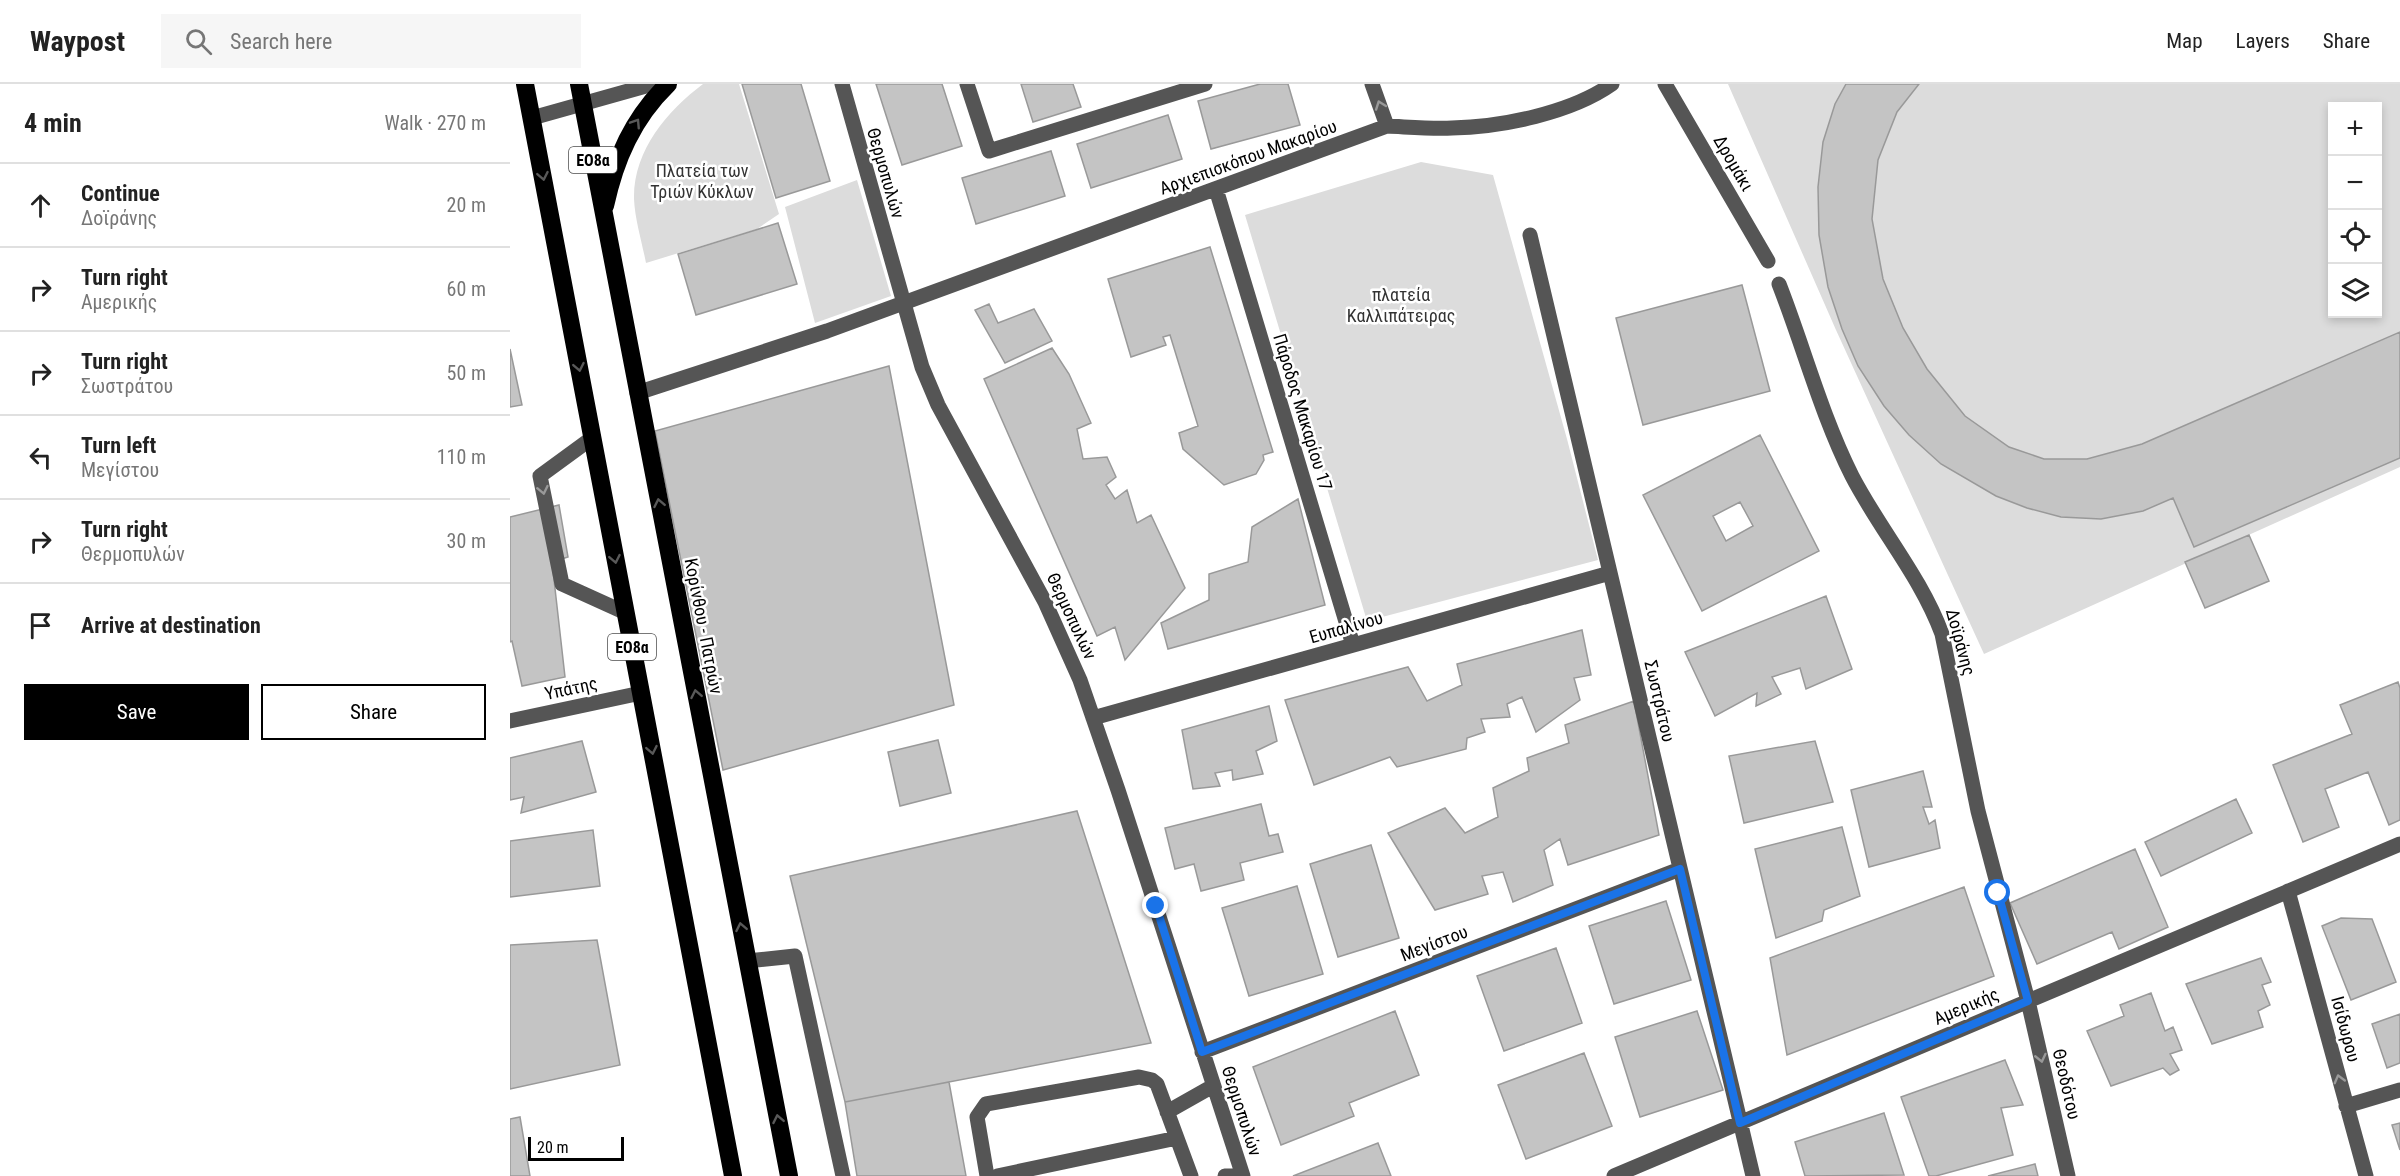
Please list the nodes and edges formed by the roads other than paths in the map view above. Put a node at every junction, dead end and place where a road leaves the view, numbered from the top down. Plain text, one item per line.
1 (525, 84) edge
2 (579, 84) edge
3 (653, 84) edge
4 (668, 84) edge
5 (842, 84) edge
6 (968, 84) edge
7 (1205, 84) edge
8 (1372, 84) edge
9 (1612, 84) edge
10 (1665, 84) edge
11 (583, 104) junction
12 (532, 118) junction
13 (1387, 126) junction
14 (1216, 189) junction
15 (603, 216) junction
16 (1530, 235) dead end
17 (1768, 261) dead end
18 (1779, 284) dead end
19 (903, 303) junction
20 (637, 393) junction
21 (592, 438) junction
22 (1610, 573) junction
23 (626, 614) junction
24 (1353, 645) junction
25 (641, 693) junction
26 (1094, 718) junction
27 (510, 721) edge
28 (2400, 844) edge
29 (1680, 869) junction
30 (2288, 891) junction
31 (747, 961) junction
32 (2028, 1001) junction
33 (1202, 1052) junction
34 (1213, 1086) junction
35 (2400, 1090) edge
36 (2346, 1106) junction
37 (1167, 1112) junction
38 (1740, 1123) junction
39 (1177, 1138) junction
40 (1243, 1175) edge
41 (733, 1176) edge
42 (789, 1176) edge
43 (843, 1176) edge
44 (987, 1176) edge
45 (997, 1176) edge
46 (1191, 1176) edge
47 (1225, 1176) edge
48 (1614, 1176) edge
49 (1753, 1176) edge
50 (2068, 1176) edge
51 (2366, 1176) edge

1 - 12 highway, ΕΟ8α
2 - 11 highway, Κορίνθου - Πατρών / ΕΟ8α
3 - 11 street
15 -> 4 highway
5 - 19 street, Θερμοπυλών
6 - 7 street
13 -> 8 street
9 - 13 street, Αρχιεπισκόπου Μακαρίου
10 - 17 street, Δρομάκι
11 - 12 street
11 - 15 highway, Κορίνθου - Πατρών / ΕΟ8α
12 -> 21 highway, ΕΟ8α
13 - 14 street, Αρχιεπισκόπου Μακαρίου
14 - 19 street, Αρχιεπισκόπου Μακαρίου
14 - 24 street, Πάροδος Μακαρίου 17
15 - 20 highway, Κορίνθου - Πατρών / ΕΟ8α
16 - 22 street, Σωστράτου
18 - 32 street, Δοϊράνης
19 - 20 street, Αρχιεπισκόπου Μακαρίου
19 - 26 street, Θερμοπυλών
31 -> 20 highway, Κορίνθου - Πατρών / ΕΟ8α
21 -> 23 highway, ΕΟ8α
21 -> 23 street
22 - 24 street, Ευπαλίνου
22 - 29 street, Σωστράτου
23 - 25 highway, ΕΟ8α
24 - 26 street, Ευπαλίνου
25 - 27 street, Υπάτης
25 -> 41 highway, ΕΟ8α
26 - 33 street, Θερμοπυλών
28 - 30 street, Αμερικής
29 - 33 street, Μεγίστου
29 - 38 street, Σωστράτου
30 - 32 street, Αμερικής
36 -> 30 street, Ισίδωρου
42 -> 31 highway, Κορίνθου - Πατρών / ΕΟ8α
31 - 43 street
32 - 38 street, Αμερικής
32 -> 50 street, Θεοδότου
33 - 34 street, Θερμοπυλών
34 - 37 street
34 - 40 street, Θερμοπυλών
35 - 36 street
36 - 51 street, Ισίδωρου
37 - 39 street
37 - 44 street
38 - 48 street, Αμερικής
38 - 49 street, Σωστράτου
39 - 45 street
39 - 46 street
40 - 47 street

